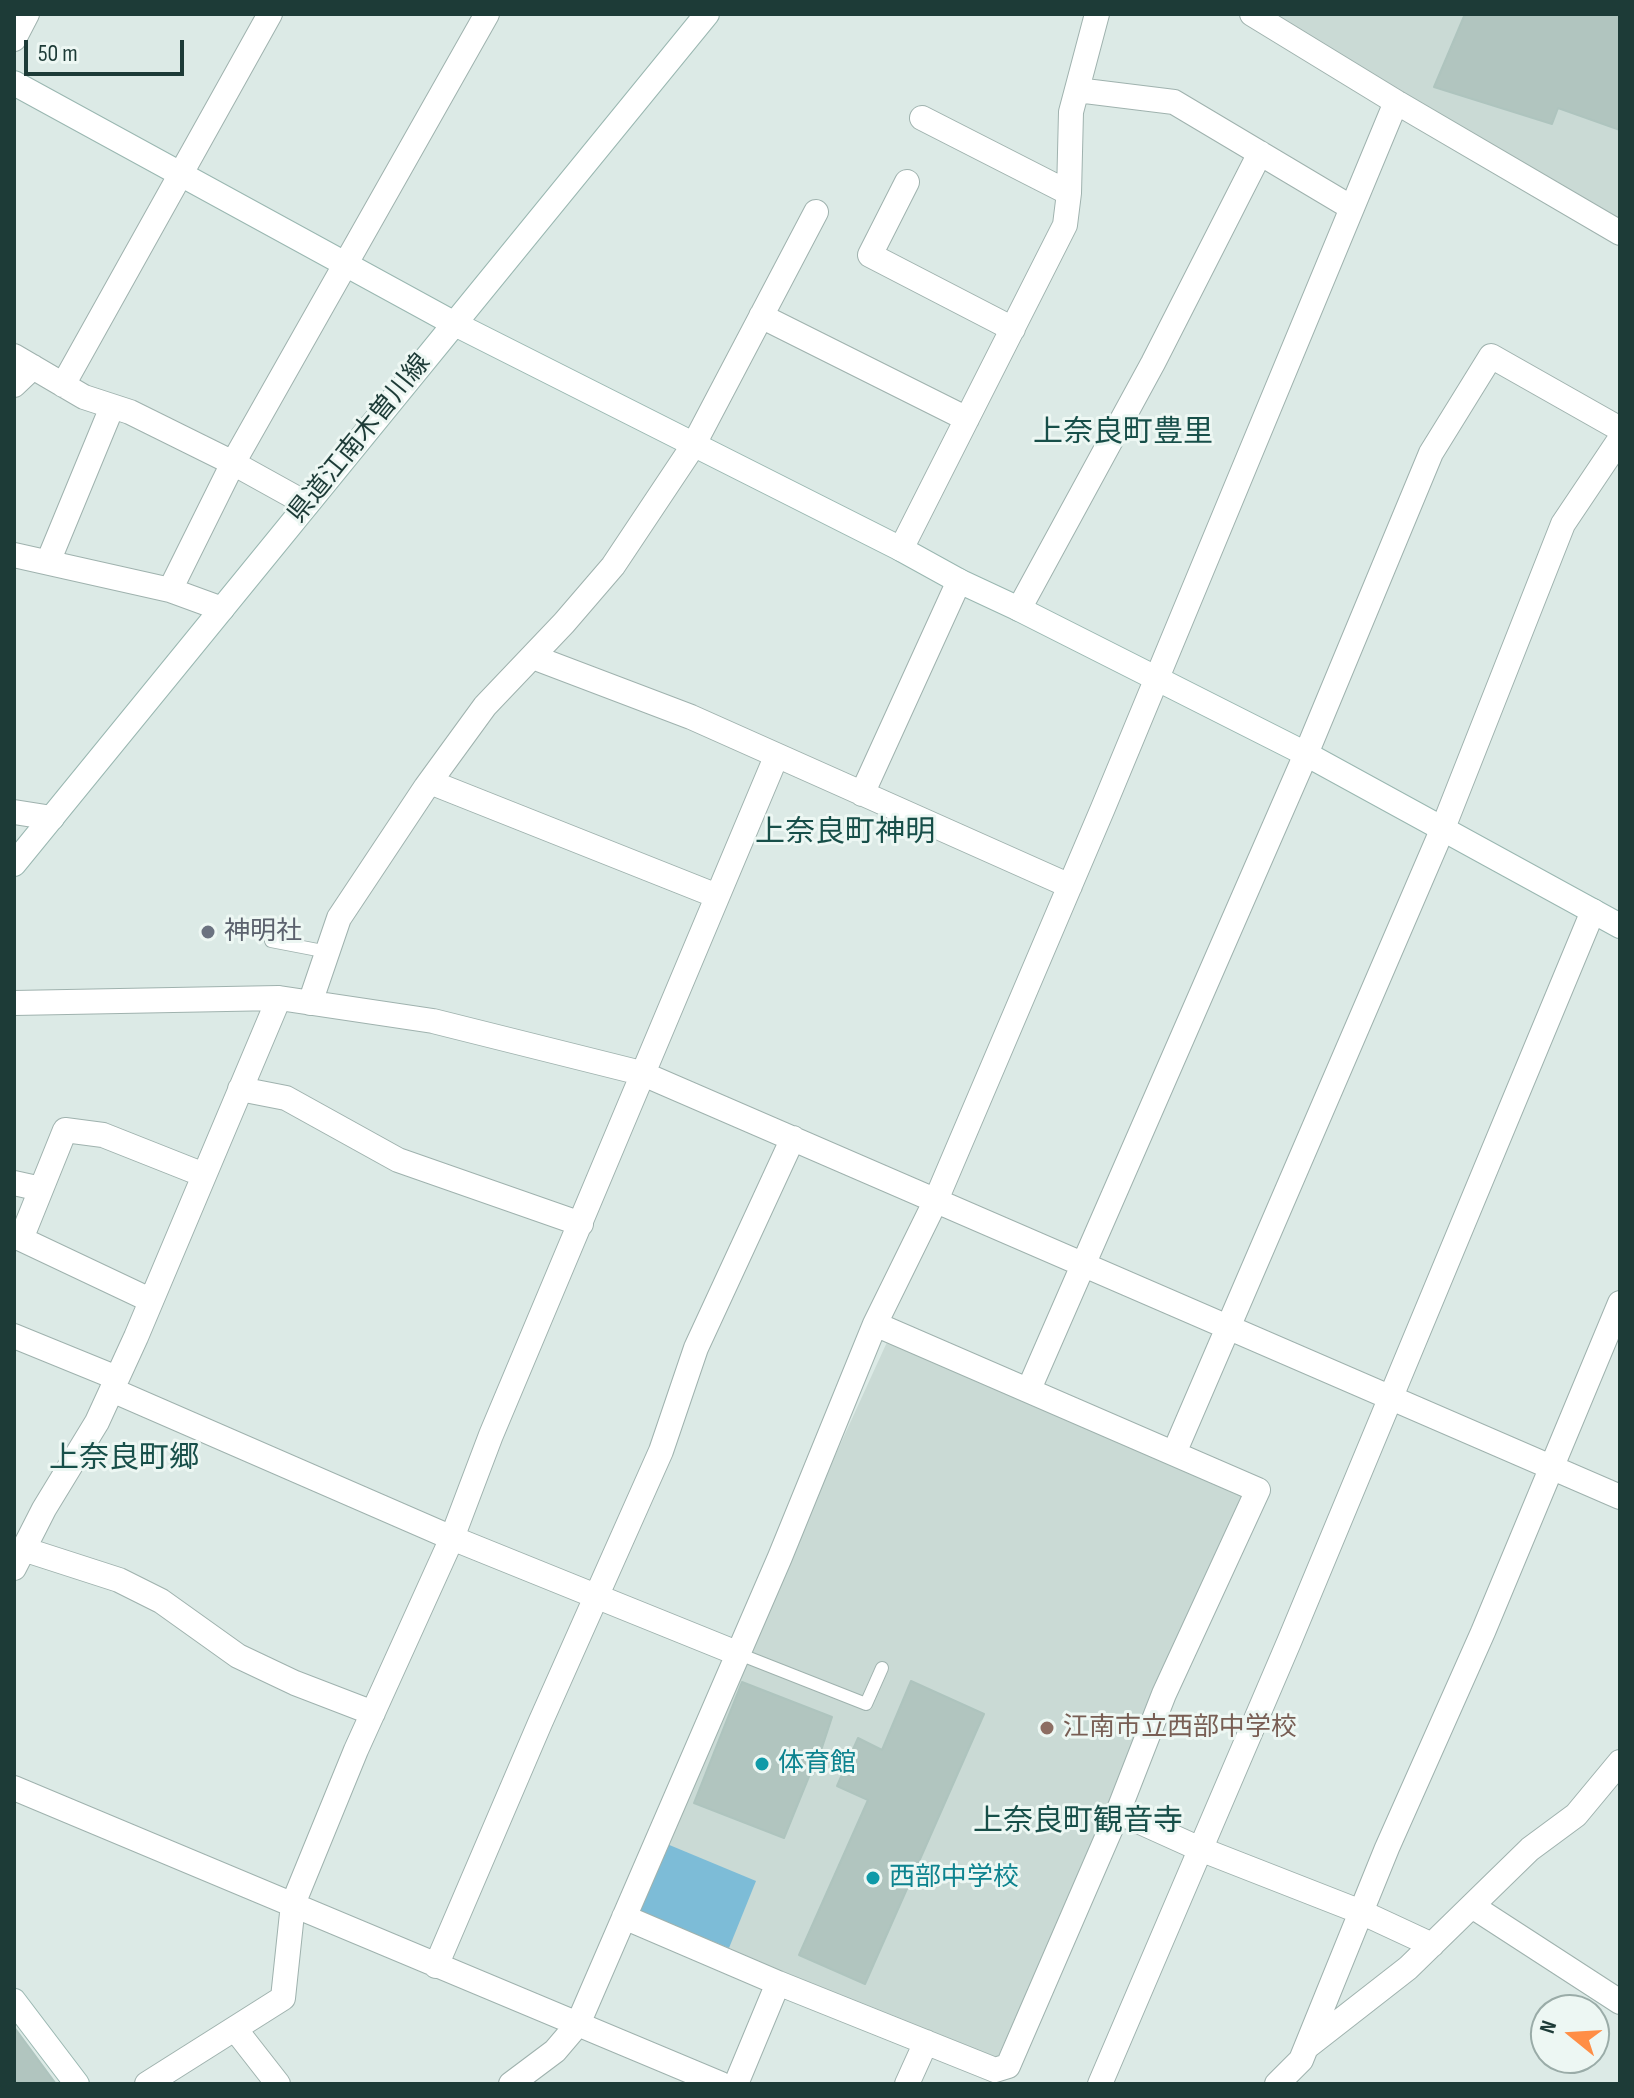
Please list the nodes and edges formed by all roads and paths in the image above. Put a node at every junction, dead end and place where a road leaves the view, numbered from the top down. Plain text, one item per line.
1 (27, 14) edge
2 (270, 14) edge
3 (487, 14) edge
4 (707, 14) edge
5 (1097, 14) edge
6 (1252, 14) edge
7 (14, 39) edge
8 (14, 83) edge
9 (1077, 90) junction
10 (1396, 102) junction
11 (922, 118) dead end
12 (1260, 153) junction
13 (181, 173) junction
14 (907, 182) dead end
15 (1069, 193) junction
16 (1352, 208) junction
17 (816, 212) dead end
18 (1620, 233) edge
19 (345, 263) junction
20 (761, 316) junction
21 (453, 323) junction
22 (1013, 329) junction
23 (23, 361) edge
24 (14, 385) edge
25 (63, 385) junction
26 (112, 407) junction
27 (967, 419) junction
28 (1620, 429) edge
29 (1620, 439) edge
30 (693, 446) junction
31 (233, 463) junction
32 (307, 504) junction
33 (901, 549) junction
34 (14, 555) edge
35 (48, 562) junction
36 (959, 581) junction
37 (170, 590) junction
38 (222, 609) junction
39 (1019, 609) junction
40 (533, 657) junction
41 (1158, 678) junction
42 (1306, 754) junction
43 (776, 757) junction
44 (430, 782) junction
45 (862, 794) junction
46 (14, 812) edge
47 (52, 818) junction
48 (1443, 828) junction
49 (14, 864) edge
50 (1070, 886) junction
51 (717, 896) junction
52 (1593, 911) junction
53 (1620, 926) edge
54 (271, 941) dead end
55 (328, 952) junction
56 (279, 998) junction
57 (14, 1003) edge
58 (310, 1003) junction
59 (641, 1073) junction
60 (240, 1089) junction
61 (793, 1138) junction
62 (204, 1175) junction
63 (14, 1183) edge
64 (41, 1189) junction
65 (936, 1200) junction
66 (581, 1224) junction
67 (1084, 1264) junction
68 (150, 1300) junction
69 (1620, 1303) edge
70 (875, 1324) junction
71 (1227, 1327) junction
72 (14, 1336) edge
73 (115, 1384) junction
74 (1029, 1389) junction
75 (1389, 1398) junction
76 (1174, 1453) junction
77 (1551, 1468) junction
78 (1620, 1497) edge
79 (452, 1538) junction
80 (19, 1558) edge
81 (595, 1597) junction
82 (739, 1654) junction
83 (882, 1668) dead end
84 (373, 1713) junction
85 (1620, 1762) edge
86 (14, 1788) edge
87 (1118, 1812) junction
88 (1200, 1849) junction
89 (293, 1904) junction
90 (1472, 1906) junction
91 (1361, 1912) junction
92 (624, 1917) junction
93 (1432, 1945) junction
94 (436, 1966) junction
95 (778, 1983) junction
96 (14, 2001) edge
97 (1620, 2002) edge
98 (578, 2024) junction
99 (235, 2029) junction
100 (926, 2042) junction
101 (1306, 2048) junction
102 (1288, 2081) edge
103 (77, 2084) edge
104 (147, 2084) edge
105 (278, 2084) edge
106 (511, 2084) edge
107 (721, 2084) edge
108 (736, 2084) edge
109 (907, 2084) edge
110 (1100, 2084) edge

1 - 7 street
2 - 13 street
3 - 19 street
4 - 21 street, 県道江南木曽川線
5 - 9 street
6 - 10 street
8 - 13 street
9 - 12 street
9 - 15 street
10 - 16 street
10 - 18 street
11 - 15 street
12 - 16 street
12 - 39 street
13 - 19 street
13 - 25 street
14 - 22 street
15 - 22 street
16 - 41 street
17 - 20 street
19 - 21 street
19 - 31 street
20 - 27 street
20 - 30 street
21 - 30 street
21 - 32 street, 県道江南木曽川線
22 - 27 street
23 - 24 street
23 - 25 street
25 - 26 street
26 - 31 street
26 - 35 street
27 - 33 street
28 - 42 street
29 - 48 street
30 - 33 street
30 - 40 street
31 - 32 street
31 - 37 street
32 - 38 street, 県道江南木曽川線
33 - 36 street
34 - 35 street
35 - 37 street
36 - 39 street
36 - 45 street
37 - 38 street
38 - 47 street, 県道江南木曽川線
39 - 41 street
40 - 43 street
40 - 44 street
41 - 42 street
41 - 50 street
42 - 48 street
42 - 67 street
43 - 45 street
43 - 51 street
44 - 51 street
44 - 55 street
45 - 50 street
46 - 47 street
47 - 49 street, 県道江南木曽川線
48 - 52 street
48 - 71 street
50 - 65 street
51 - 59 street
52 - 53 street
52 - 75 street
54 - 55 lane
55 - 58 street
56 - 57 street
56 - 58 street
56 - 60 street
58 - 59 street
59 - 61 street
59 - 66 street
60 - 62 street
60 - 66 street
61 - 65 street
61 - 81 street
62 - 64 street
62 - 68 street
63 - 64 street
64 - 68 street
65 - 67 street
65 - 70 street
66 - 79 street
67 - 71 street
67 - 74 street
68 - 73 street
69 - 77 street
70 - 74 street
70 - 82 street
71 - 75 street
71 - 76 street
72 - 73 street
73 - 79 street
73 - 80 street
74 - 76 street
75 - 77 street
75 - 88 street
76 - 87 street
77 - 78 street
77 - 91 street
79 - 81 street
79 - 84 street
80 - 84 street
81 - 82 street
81 - 94 street
82 - 83 lane
82 - 92 street
84 - 89 street
85 - 90 street
86 - 89 street
87 - 88 street
87 - 100 street
88 - 91 street
88 - 110 street
89 - 94 street
89 - 99 street
90 - 93 street
90 - 97 street
91 - 93 street
91 - 101 street
92 - 95 street
92 - 98 street
93 - 101 street
94 - 98 street
95 - 100 street
95 - 108 street
96 - 103 street
98 - 106 street
98 - 107 street
99 - 104 street
99 - 105 street
100 - 109 street
101 - 102 street

